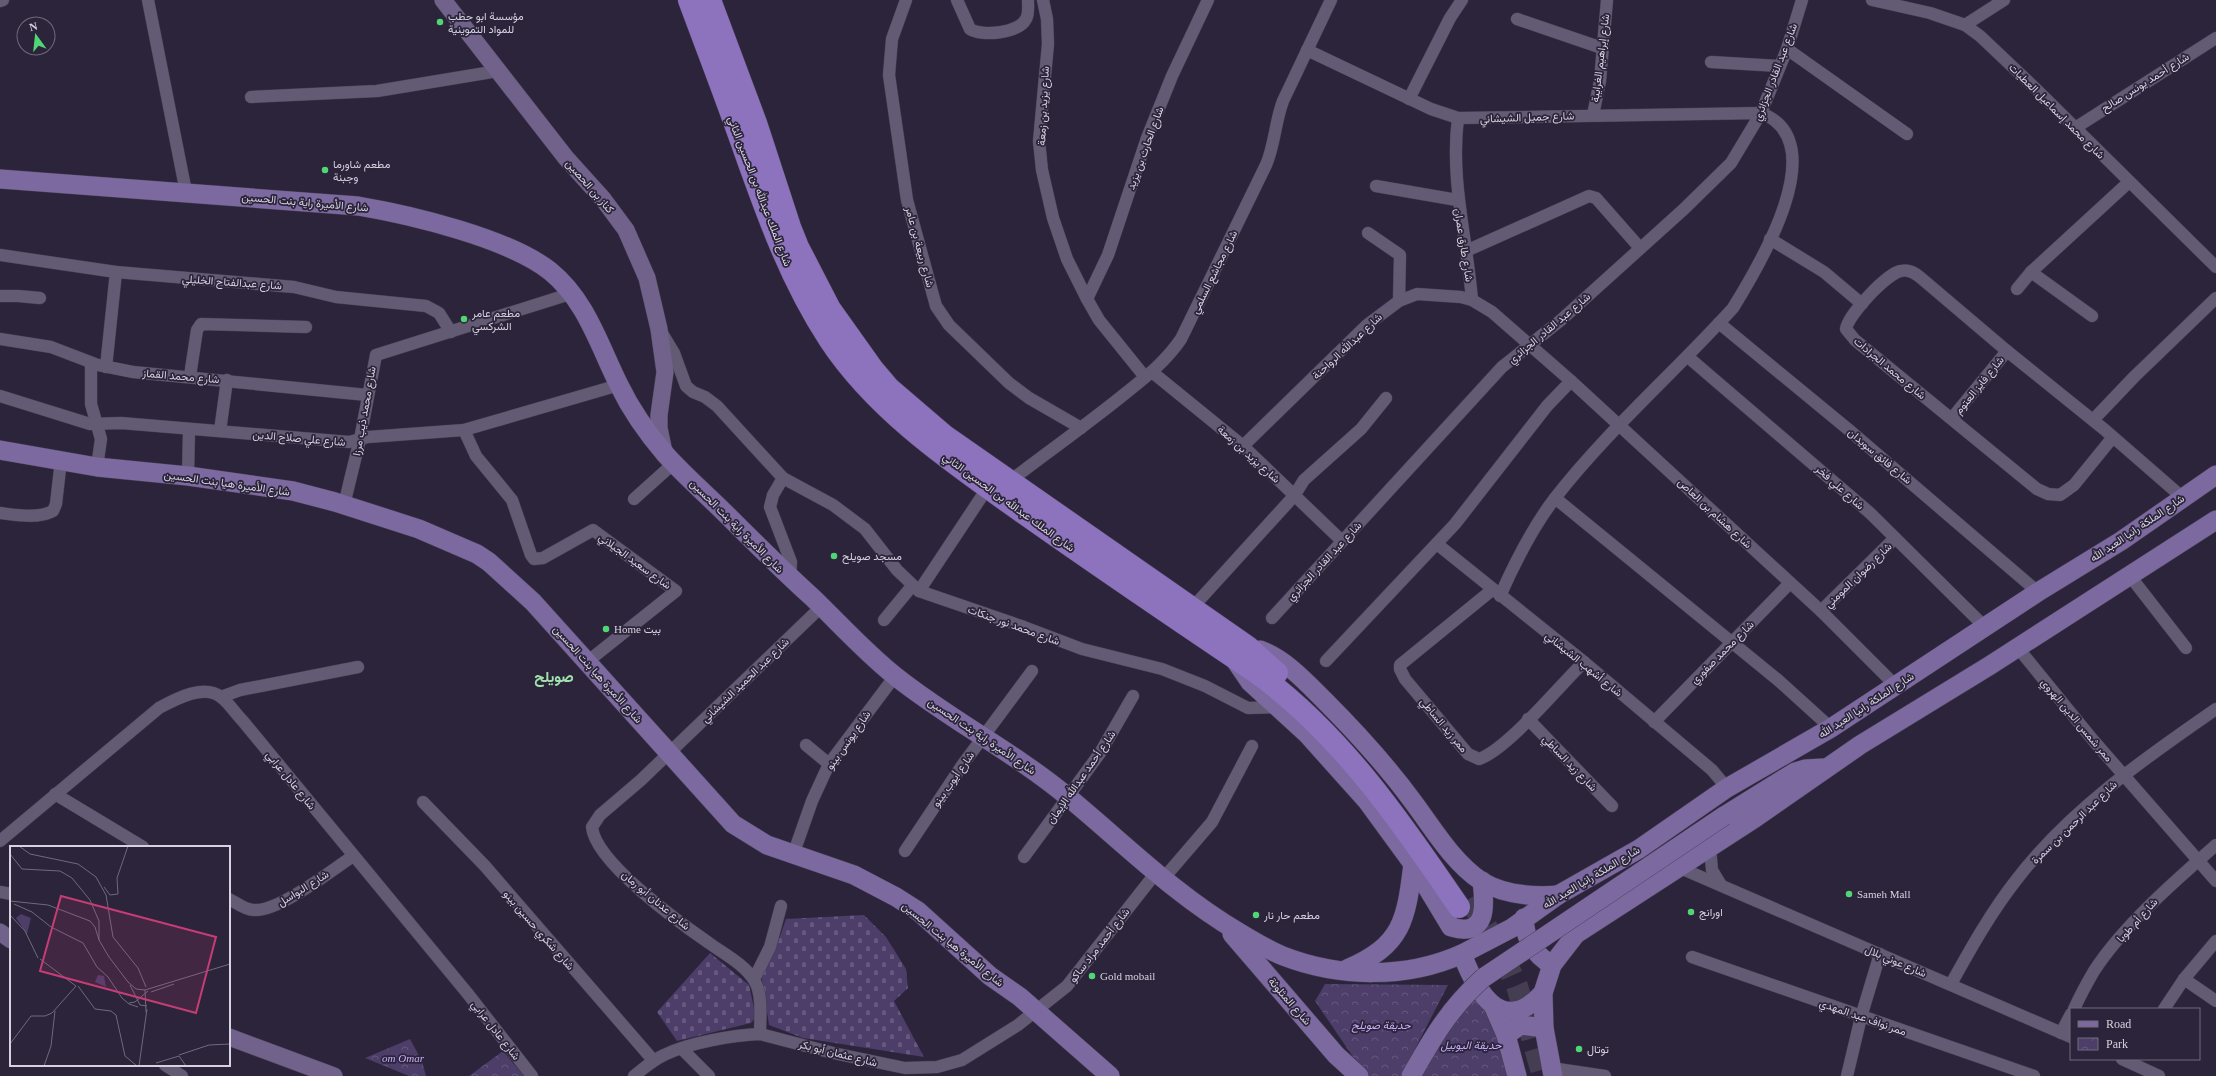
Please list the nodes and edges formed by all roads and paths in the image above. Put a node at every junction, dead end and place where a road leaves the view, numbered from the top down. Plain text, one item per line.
1 (148, 0) edge
2 (443, 0) edge
3 (689, 0) edge
4 (710, 0) edge
5 (906, 0) edge
6 (957, 0) edge
7 (1028, 0) edge
8 (1043, 0) edge
9 (1208, 0) edge
10 (1331, 0) edge
11 (1462, 0) edge
12 (1608, 0) edge
13 (1802, 0) edge
14 (1872, 0) edge
15 (2004, 0) edge
16 (1517, 18) dead end
17 (1965, 26) junction
18 (2216, 38) edge
19 (1602, 48) junction
20 (1787, 49) junction
21 (1307, 50) junction
22 (1711, 62) dead end
23 (1779, 66) junction
24 (498, 71) junction
25 (252, 97) dead end
26 (1409, 99) junction
27 (1761, 113) junction
28 (1593, 115) junction
29 (1458, 118) junction
30 (2075, 128) junction
31 (1907, 134) dead end
32 (0, 179) edge
33 (2129, 182) junction
34 (1376, 186) dead end
35 (186, 192) junction
36 (1457, 200) junction
37 (1368, 233) dead end
38 (1770, 239) junction
39 (1640, 248) junction
40 (1466, 251) junction
41 (0, 255) edge
42 (2216, 268) edge
43 (116, 272) junction
44 (2031, 272) junction
45 (2017, 289) dead end
46 (572, 293) junction
47 (0, 296) edge
48 (40, 298) dead end
49 (2216, 298) edge
50 (1086, 299) junction
51 (1472, 300) junction
52 (1399, 301) junction
53 (1862, 304) junction
54 (2092, 316) dead end
55 (1719, 324) junction
56 (306, 327) dead end
57 (659, 328) junction
58 (451, 332) junction
59 (0, 339) edge
60 (1529, 345) junction
61 (2007, 351) junction
62 (1688, 357) junction
63 (91, 363) junction
64 (106, 367) junction
65 (1148, 375) junction
66 (190, 376) junction
67 (227, 380) junction
68 (1570, 381) junction
69 (619, 385) junction
70 (367, 394) junction
71 (0, 396) edge
72 (1386, 398) dead end
73 (661, 403) junction
74 (638, 418) junction
75 (1952, 418) junction
76 (2093, 420) junction
77 (96, 424) junction
78 (1618, 427) junction
79 (1081, 428) junction
80 (189, 430) junction
81 (464, 430) junction
82 (220, 431) junction
83 (2113, 437) junction
84 (360, 439) junction
85 (1242, 446) junction
86 (0, 450) edge
87 (669, 457) junction
88 (61, 460) junction
89 (97, 467) junction
90 (2216, 475) edge
91 (188, 476) junction
92 (783, 478) junction
93 (1010, 481) junction
94 (988, 487) junction
95 (1294, 496) junction
96 (2182, 497) junction
97 (1555, 498) junction
98 (634, 499) dead end
99 (344, 505) junction
100 (0, 513) edge
101 (2216, 520) edge
102 (1895, 538) junction
103 (1342, 541) junction
104 (1437, 544) junction
105 (2130, 576) junction
106 (790, 579) junction
107 (1790, 583) junction
108 (915, 588) junction
109 (2038, 592) junction
110 (1496, 593) junction
111 (821, 607) junction
112 (1192, 607) junction
113 (1821, 611) junction
114 (1272, 618) dead end
115 (884, 620) dead end
116 (1985, 627) junction
117 (1732, 642) junction
118 (2018, 648) junction
119 (2186, 648) dead end
120 (1241, 653) junction
121 (1326, 661) dead end
122 (587, 662) junction
123 (1584, 662) junction
124 (358, 667) dead end
125 (1032, 671) dead end
126 (895, 676) junction
127 (1896, 686) junction
128 (1133, 696) dead end
129 (221, 697) junction
130 (1278, 707) junction
131 (2216, 709) edge
132 (1528, 720) junction
133 (1654, 722) junction
134 (1831, 728) junction
135 (984, 737) junction
136 (806, 745) dead end
137 (1252, 746) dead end
138 (668, 753) junction
139 (829, 764) junction
140 (1825, 768) junction
141 (2123, 775) junction
142 (1727, 788) junction
143 (55, 794) junction
144 (1068, 797) junction
145 (423, 802) dead end
146 (1612, 806) dead end
147 (0, 841) edge
148 (2216, 845) edge
149 (141, 846) edge
150 (1710, 847) junction
151 (905, 851) dead end
152 (793, 855) junction
153 (353, 856) junction
154 (1024, 857) dead end
155 (2199, 860) junction
156 (1413, 864) junction
157 (1678, 867) junction
158 (1159, 877) junction
159 (1482, 881) junction
160 (2216, 881) edge
161 (1720, 885) junction
162 (0, 892) edge
163 (10, 894) edge
164 (1558, 895) junction
165 (230, 900) edge
166 (1464, 903) tunnel mouth
167 (781, 906) dead end
168 (1223, 923) junction
169 (1518, 923) junction
170 (0, 932) edge
171 (10, 939) edge
172 (2216, 941) edge
173 (0, 945) edge
174 (10, 948) edge
175 (1462, 954) junction
176 (1880, 954) junction
177 (1692, 957) dead end
178 (1552, 965) junction
179 (1342, 971) junction
180 (754, 979) junction
181 (2184, 979) junction
182 (1951, 984) junction
183 (1543, 993) junction
184 (2216, 1001) edge
185 (1493, 1005) junction
186 (2075, 1008) edge
187 (2165, 1008) edge
188 (1036, 1011) junction
189 (1861, 1017) junction
190 (2070, 1018) edge
191 (1544, 1028) junction
192 (760, 1034) junction
193 (1506, 1035) junction
194 (2066, 1035) edge
195 (230, 1037) edge
196 (682, 1049) junction
197 (653, 1060) junction
198 (2136, 1062) edge
199 (167, 1066) edge
200 (887, 1070) edge
201 (1552, 1072) edge
202 (182, 1076) edge
203 (334, 1076) edge
204 (532, 1076) edge
205 (634, 1076) edge
206 (709, 1076) edge
207 (1110, 1076) edge
208 (1359, 1076) edge
209 (1411, 1076) edge
210 (1517, 1076) edge
211 (1605, 1076) edge
212 (1847, 1076) edge
213 (2034, 1076) edge
214 (2159, 1076) edge

1 - 35 street
2 - 24 street, كناز بن الحصين
3 - 94 highway, شارع الملك عبدالله بن الحسين الثاني
4 - 93 highway, شارع الملك عبدالله بن الحسين الثاني
5 - 79 street, شارع ربيعة بن عامر
6 - 7 street
8 - 50 street, شارع يزيد بن زمعة
9 - 50 street, شارع الحارث بن يزيد
10 - 21 street, شارع مجاشع السلمي
11 - 26 street
12 - 19 street, شارع إبراهيم الغرايبة
13 - 20 street, شارع عبد القادر الجزائري
14 - 17 street, شارع محمد إسماعيل العطيات
15 - 17 street
16 - 19 street
17 - 30 street, شارع محمد إسماعيل العطيات
18 - 30 street, شارع أحمد يونس صالح
19 - 28 street, شارع إبراهيم الغرايبة
20 - 23 street, شارع عبد القادر الجزائري
20 - 31 street
21 - 26 street, شارع جميل الشيشاني
21 - 65 street, شارع مجاشع السلمي
22 - 23 street
23 - 27 street, شارع عبد القادر الجزائري
24 - 25 street
24 - 57 street, كناز بن الحصين
26 - 29 street, شارع جميل الشيشاني
27 - 28 street, شارع جميل الشيشاني
27 - 38 street
27 - 39 street, شارع عبد القادر الجزائري
28 - 29 street, شارع جميل الشيشاني
29 - 36 street, شارع طارق عمران
30 - 33 street, شارع محمد إسماعيل العطيات
32 - 35 main road, شارع الأميرة راية بنت الحسين
33 - 42 street, شارع محمد إسماعيل العطيات
33 - 44 street
34 - 36 street
35 - 46 main road, شارع الأميرة راية بنت الحسين
36 - 40 street, شارع طارق عمران
37 - 52 street
38 - 53 street
38 - 55 street
39 - 40 street
39 - 60 street, شارع عبد القادر الجزائري
40 - 51 street, شارع طارق عمران
41 - 43 street, شارع عبدالفتاح الخليلي
43 - 58 street, شارع عبدالفتاح الخليلي
43 - 64 street
44 - 45 street
44 - 54 street
46 - 58 street, شارع محمد ذيب مرزا
46 - 69 main road, شارع الأميرة راية بنت الحسين
47 - 48 street
49 - 76 street
50 - 65 street, شارع يزيد بن زمعة
51 - 52 street, شارع عبدالله الرواحنة
51 - 60 street
52 - 85 street, شارع عبدالله الرواحنة
53 - 61 street, شارع محمد الجرادات
53 - 75 street, شارع محمد الجرادات
55 - 62 street
55 - 109 street, شارع فائق سويدان
56 - 66 street
57 - 73 street, كناز بن الحصين
57 - 92 street, شارع محمد نور جنكات
58 - 70 street, شارع محمد ذيب مرزا
59 - 63 street, شارع محمد القماز
60 - 68 street, شارع هشام بن العاص
60 - 103 street, شارع عبد القادر الجزائري
61 - 75 street, شارع فايز العتوم
61 - 76 street, شارع محمد الجرادات
62 - 78 street
62 - 102 street, شارع علي فخر
63 - 64 street, شارع محمد القماز
63 - 77 street
64 - 66 street, شارع محمد القماز
65 - 79 street, شارع مجاشع السلمي
65 - 85 street, شارع يزيد بن زمعة
66 - 67 street, شارع محمد القماز
67 - 70 street, شارع محمد القماز
67 - 82 street
68 - 78 street, شارع هشام بن العاص
68 - 104 street
69 - 74 main road, شارع الأميرة راية بنت الحسين
69 - 81 street, شارع علي صلاح الدين
70 - 84 street, شارع محمد ذيب مرزا
71 - 77 street, شارع علي صلاح الدين
72 - 95 street
73 - 74 street
73 - 87 street, كناز بن الحصين
74 - 87 main road, شارع الأميرة راية بنت الحسين
75 - 83 street, شارع محمد الجرادات
76 - 83 street, شارع محمد الجرادات
77 - 80 street, شارع علي صلاح الدين
77 - 89 street
78 - 97 street
78 - 107 street, شارع هشام بن العاص
79 - 93 street, شارع مجاشع السلمي
80 - 82 street, شارع علي صلاح الدين
80 - 91 street
81 - 84 street, شارع علي صلاح الدين
81 - 122 street, شارع سعيد الجيلاني
82 - 84 street, شارع علي صلاح الدين
83 - 96 street, شارع محمد الجرادات
84 - 99 street, شارع محمد ذيب مرزا
85 - 95 street, شارع يزيد بن زمعة
86 - 88 main road, شارع الأميرة هيا بنت الحسين
87 - 98 street
87 - 106 main road, شارع الأميرة راية بنت الحسين
88 - 89 main road, شارع الأميرة هيا بنت الحسين
88 - 100 street
89 - 91 main road, شارع الأميرة هيا بنت الحسين
90 - 96 main road, شارع الملكة رانيا العبد الله
91 - 99 main road, شارع الأميرة هيا بنت الحسين
92 - 106 street
92 - 108 street, شارع محمد نور جنكات
93 - 112 highway, شارع الملك عبدالله بن الحسين الثاني
94 - 108 street
94 - 120 highway, شارع الملك عبدالله بن الحسين الثاني
95 - 103 street, شارع يزيد بن زمعة
95 - 112 street
96 - 109 main road, شارع الملكة رانيا العبد الله
97 - 110 street
97 - 117 street
99 - 122 main road, شارع الأميرة هيا بنت الحسين
101 - 105 main road
102 - 113 street, شارع رضوان المومني
102 - 116 street, شارع علي فخر
103 - 114 street, شارع عبد القادر الجزائري
104 - 110 street, شارع أشهب الشيشاني
104 - 121 street
105 - 118 main road
105 - 119 street
106 - 111 main road, شارع الأميرة راية بنت الحسين
107 - 113 street, شارع هشام بن العاص
107 - 117 street, شارع محمد صفوري
108 - 115 street
108 - 130 street, شارع محمد نور جنكات
109 - 116 main road, شارع الملكة رانيا العبد الله
110 - 123 street, شارع أشهب الشيشاني
110 - 132 street, ممر زيد الساطي
111 - 126 main road, شارع الأميرة راية بنت الحسين
111 - 138 street, شارع عبد الحميد الشيشاني
112 - 120 highway, شارع الملك عبدالله بن الحسين الثاني
113 - 127 street, شارع هشام بن العاص
116 - 127 main road, شارع الملكة رانيا العبد الله
117 - 133 street, شارع محمد صفوري
117 - 134 street
118 - 140 main road
118 - 141 street, ممر شمس الدين الهروي
120 - 130 main road
120 - 159 main road
120 - 166 highway, شارع الملك عبدالله بن الحسين الثاني
122 - 138 main road, شارع الأميرة هيا بنت الحسين
123 - 132 street, ممر زيد الساطي
123 - 133 street, شارع أشهب الشيشاني
124 - 129 street
125 - 135 street, شارع أيوب بينو
126 - 135 main road, شارع الأميرة راية بنت الحسين
126 - 139 street, شارع يونس بينو
127 - 134 main road, شارع الملكة رانيا العبد الله
128 - 144 street, شارع أحمد عبدالله الإيمان
129 - 143 street
129 - 153 street, شارع عادل عرابي
130 - 156 main road
131 - 141 street, شارع عبد الرحمن بن سمرة
132 - 146 street, شارع زيد الساطي
133 - 142 street, شارع أشهب الشيشاني
134 - 142 main road, شارع الملكة رانيا العبد الله
135 - 144 main road, شارع الأميرة راية بنت الحسين
135 - 151 street, شارع أيوب بينو
136 - 139 street
137 - 158 street, شارع أحمد مراد ساكو
138 - 152 main road, شارع الأميرة هيا بنت الحسين
138 - 180 street, شارع عدنان أبو رمان
139 - 152 street, شارع يونس بينو
140 - 150 main road
140 - 209 main road, bridge
141 - 155 street, ممر شمس الدين الهروي
141 - 182 street, شارع عبد الرحمن بن سمرة
142 - 164 main road, شارع الملكة رانيا العبد الله
143 - 147 street
143 - 149 street
144 - 154 street, شارع أحمد عبدالله الإيمان
144 - 158 main road, شارع الأميرة راية بنت الحسين
145 - 197 street, شارع شكري حسين بينو
148 - 155 street, شارع أم طوبا
150 - 157 main road
150 - 161 street
152 - 188 main road, شارع الأميرة هيا بنت الحسين
153 - 165 street, شارع البواسل
153 - 204 street, شارع عادل عرابي
155 - 160 street, ممر شمس الدين الهروي
155 - 186 street, شارع أم طوبا
156 - 159 main road
156 - 179 main road
157 - 161 street, شارع عوني بلال
157 - 178 main road
158 - 168 main road, شارع الأميرة راية بنت الحسين
158 - 188 street, شارع أحمد مراد ساكو
159 - 164 main road
161 - 176 street, شارع عوني بلال
162 - 163 street
164 - 169 main road, شارع الملكة رانيا العبد الله
167 - 180 street
168 - 179 main road, شارع الأميرة راية بنت الحسين
168 - 208 main road, شارع المثلوثة
169 - 175 main road, شارع الملكة رانيا العبد الله
169 - 178 main road
170 - 171 street
172 - 181 street
173 - 174 street
175 - 179 main road, شارع الأميرة راية بنت الحسين
175 - 185 main road
176 - 182 street, شارع عوني بلال
176 - 189 street
177 - 189 street, ممر نواف عبد المهدي
178 - 183 main road
180 - 192 street
181 - 184 street
181 - 187 street
182 - 194 street, شارع عوني بلال
183 - 185 main road
183 - 191 main road
185 - 193 main road
188 - 200 street, شارع عثمان أبو بكر
188 - 207 main road, شارع الأميرة هيا بنت الحسين
189 - 212 street
189 - 213 street, ممر نواف عبد المهدي
190 - 194 street
191 - 193 main road
191 - 201 main road
192 - 196 street, شارع عثمان أبو بكر
192 - 200 street, شارع عثمان أبو بكر
193 - 210 main road
195 - 203 street
196 - 197 street, شارع عثمان أبو بكر
196 - 206 street
197 - 205 street, شارع عثمان أبو بكر
198 - 214 street
199 - 202 street
201 - 211 street

